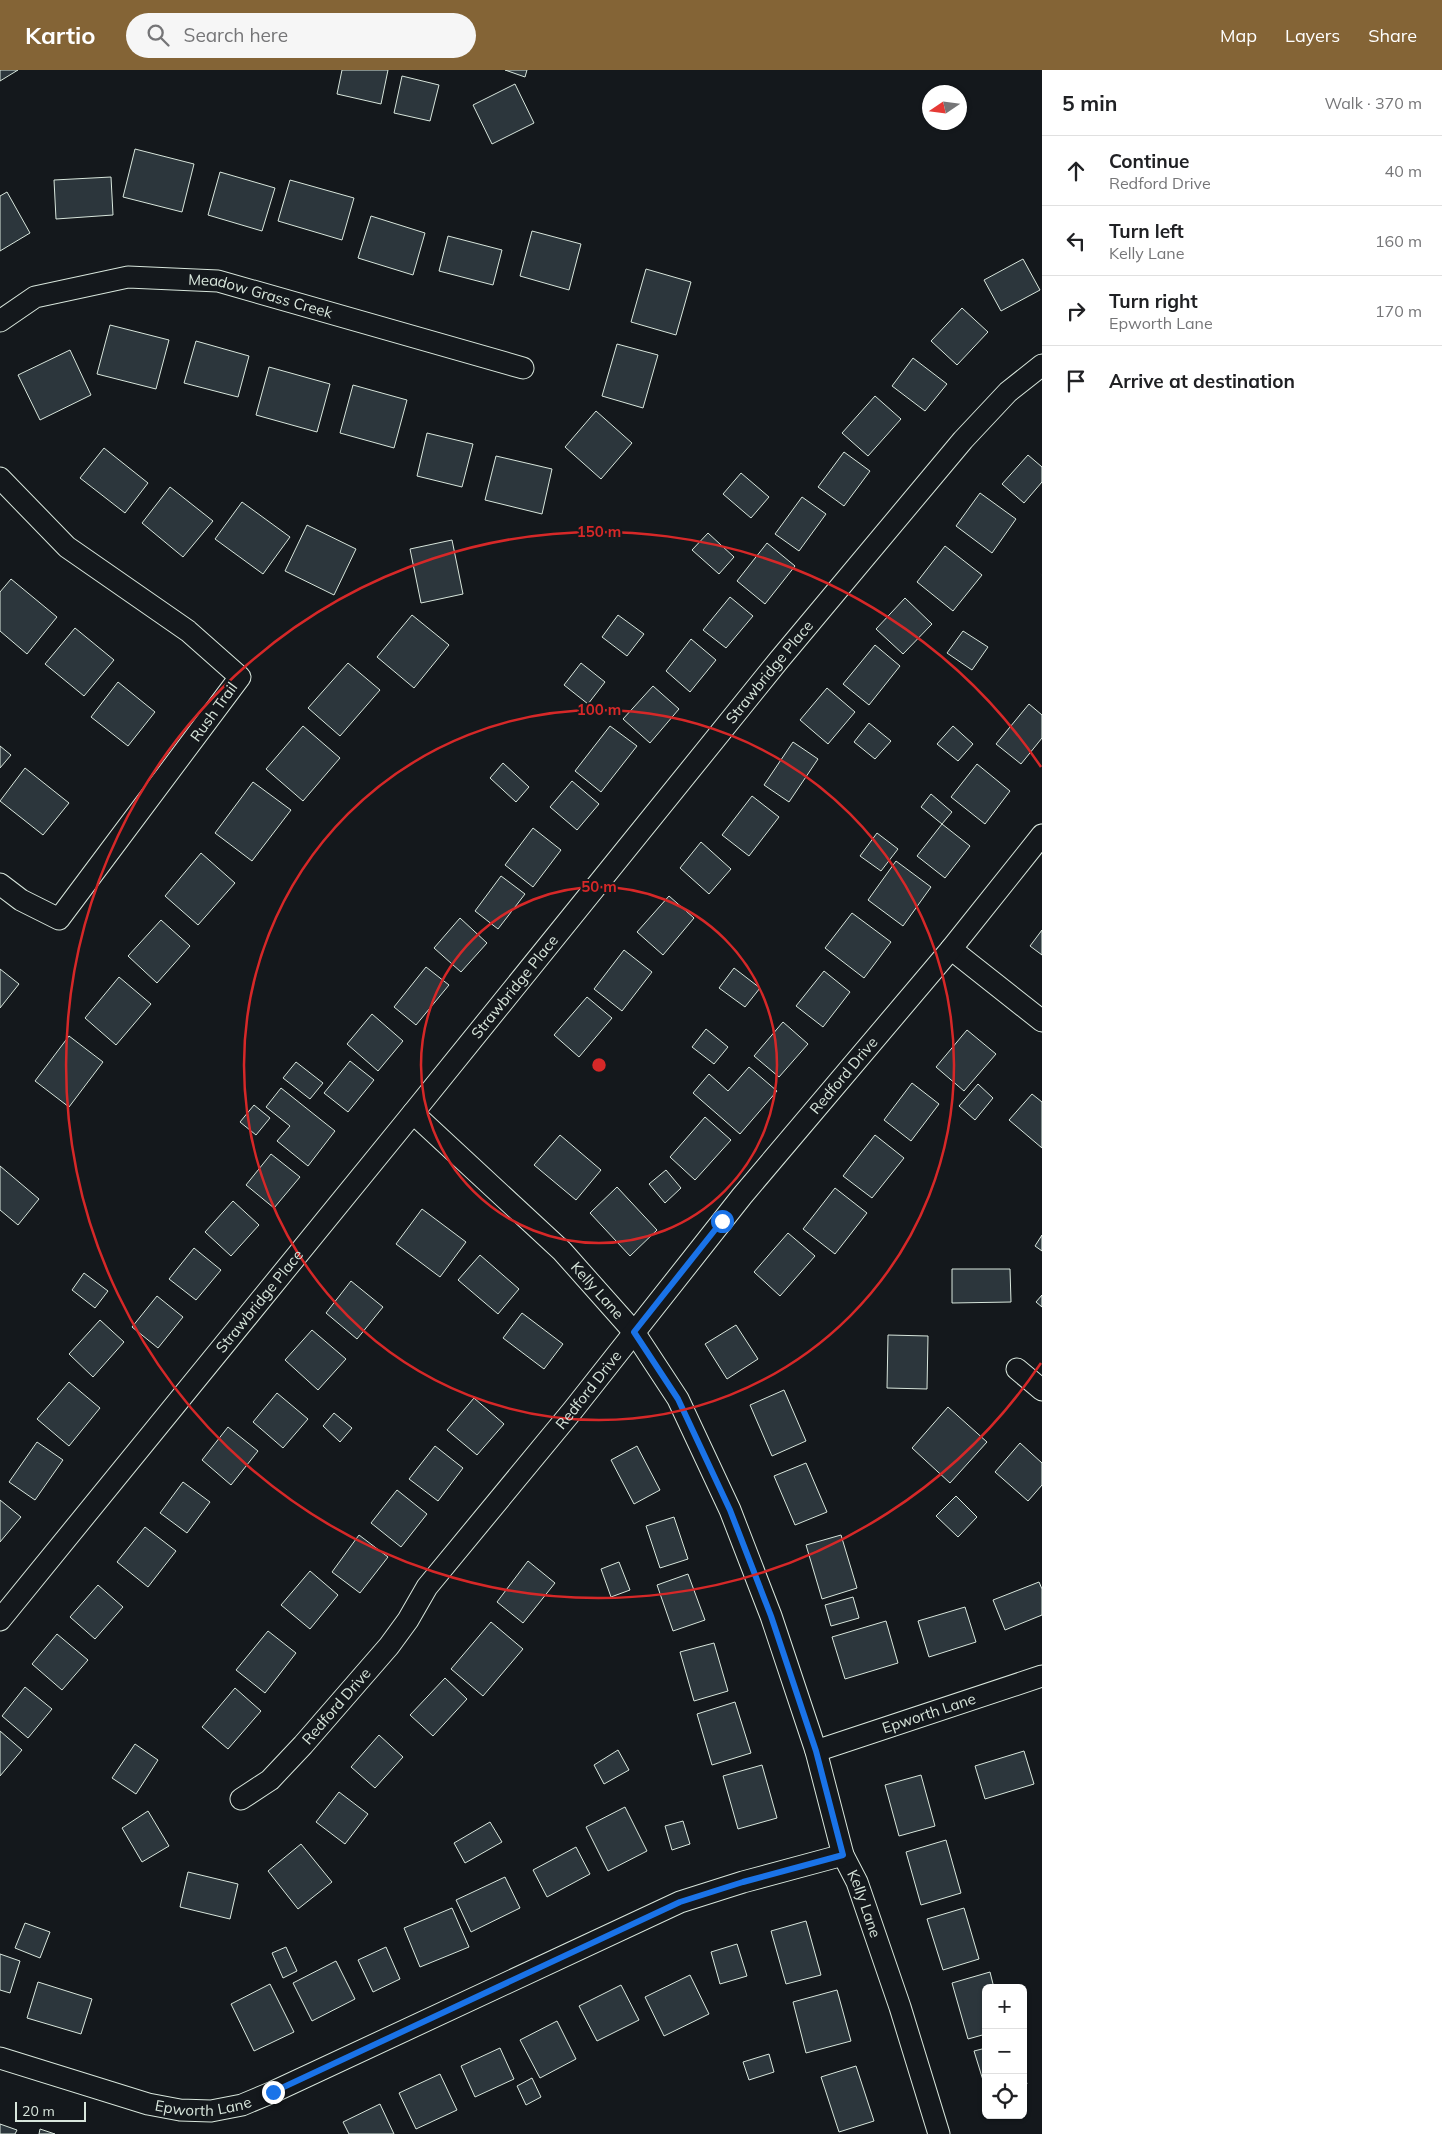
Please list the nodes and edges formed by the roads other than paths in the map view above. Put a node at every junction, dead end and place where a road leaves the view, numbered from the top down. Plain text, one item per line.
1 (0, 321) edge
2 (1042, 365) edge
3 (522, 368) dead end
4 (0, 478) edge
5 (1042, 834) edge
6 (0, 884) edge
7 (951, 949) junction
8 (1042, 1021) edge
9 (413, 1113) junction
10 (634, 1332) junction
11 (1017, 1369) dead end
12 (1042, 1390) edge
13 (0, 1620) edge
14 (1042, 1676) edge
15 (816, 1751) junction
16 (241, 1799) dead end
17 (843, 1855) junction
18 (0, 2058) edge
19 (939, 2134) edge

1 - 3 street, Meadow Grass Creek
2 - 9 street, Strawbridge Place
4 - 6 street, Rush Trail
5 - 7 street, Redford Drive
7 - 8 street
7 - 10 street, Redford Drive
9 - 10 street, Kelly Lane
9 - 13 street, Strawbridge Place
10 - 15 street, Kelly Lane
10 - 16 street, Redford Drive
11 - 12 street
14 - 15 street, Epworth Lane
15 - 17 street, Kelly Lane
17 - 18 street, Epworth Lane
17 - 19 street, Kelly Lane

